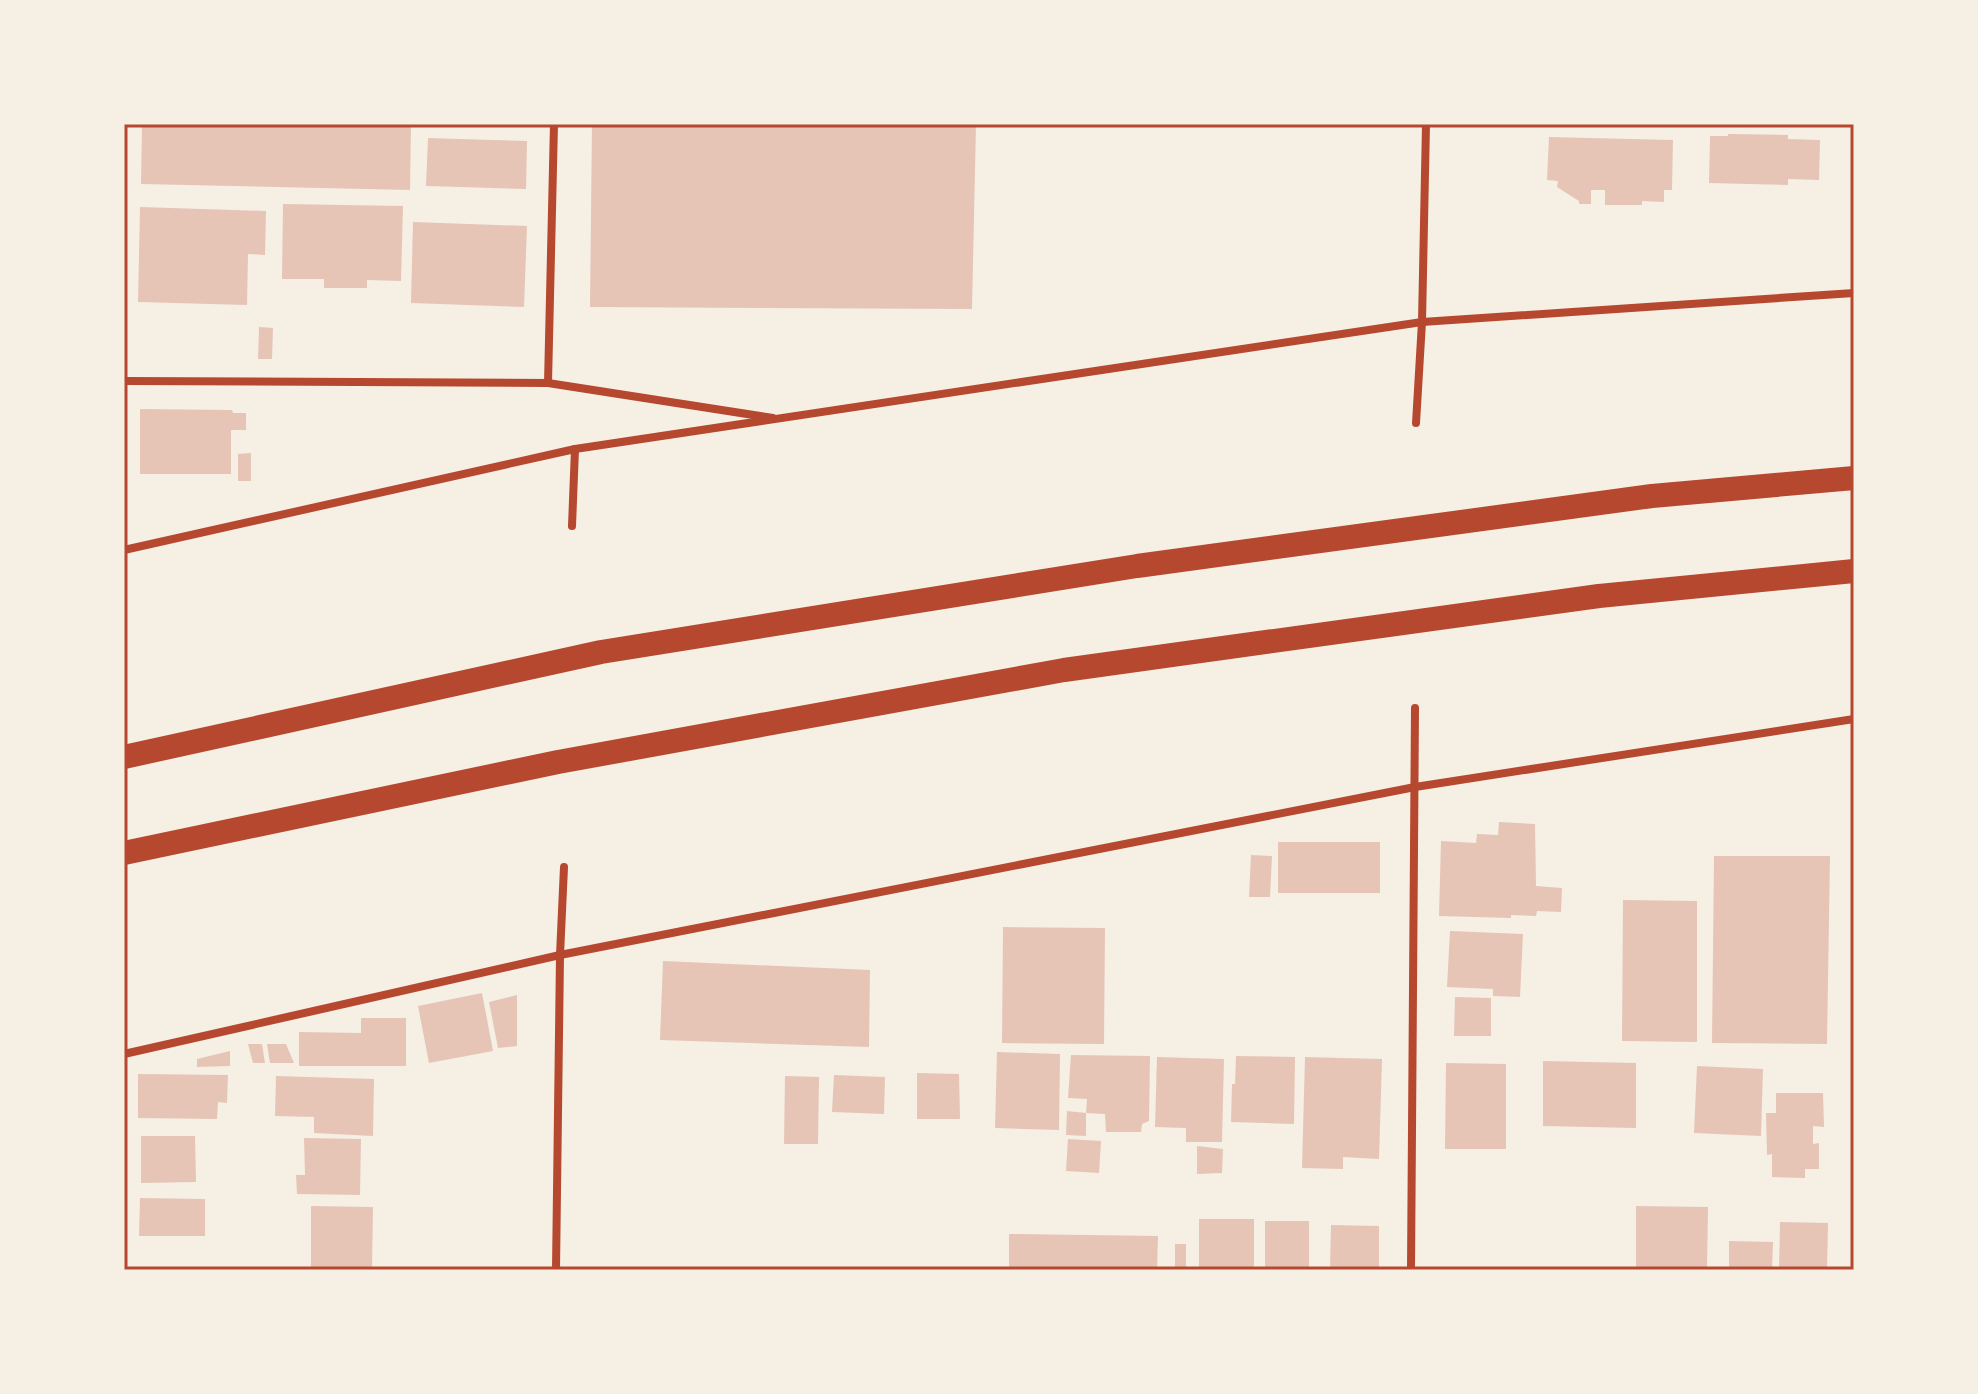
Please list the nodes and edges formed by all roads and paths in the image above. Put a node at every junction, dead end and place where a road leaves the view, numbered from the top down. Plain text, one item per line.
1 (554, 124) edge
2 (1426, 124) edge
3 (1854, 293) edge
4 (1422, 322) junction
5 (124, 381) edge
6 (548, 383) junction
7 (782, 419) junction
8 (1416, 423) dead end
9 (575, 449) junction
10 (1854, 478) edge
11 (572, 526) dead end
12 (124, 550) edge
13 (1854, 571) edge
14 (1415, 708) dead end
15 (1854, 719) edge
16 (124, 757) edge
17 (1415, 787) junction
18 (124, 853) edge
19 (564, 867) dead end
20 (560, 955) junction
21 (124, 1054) edge
22 (556, 1270) edge
23 (1411, 1270) edge

1 - 6 street
2 - 4 street
3 - 4 street
4 - 7 street
4 - 8 street
5 - 6 street
6 - 7 street
7 - 9 street
9 - 11 street
9 - 12 street
10 - 16 highway
13 - 18 highway
14 - 17 street
15 - 17 street
17 - 20 street
17 - 23 street
19 - 20 street
20 - 21 street
20 - 22 street

